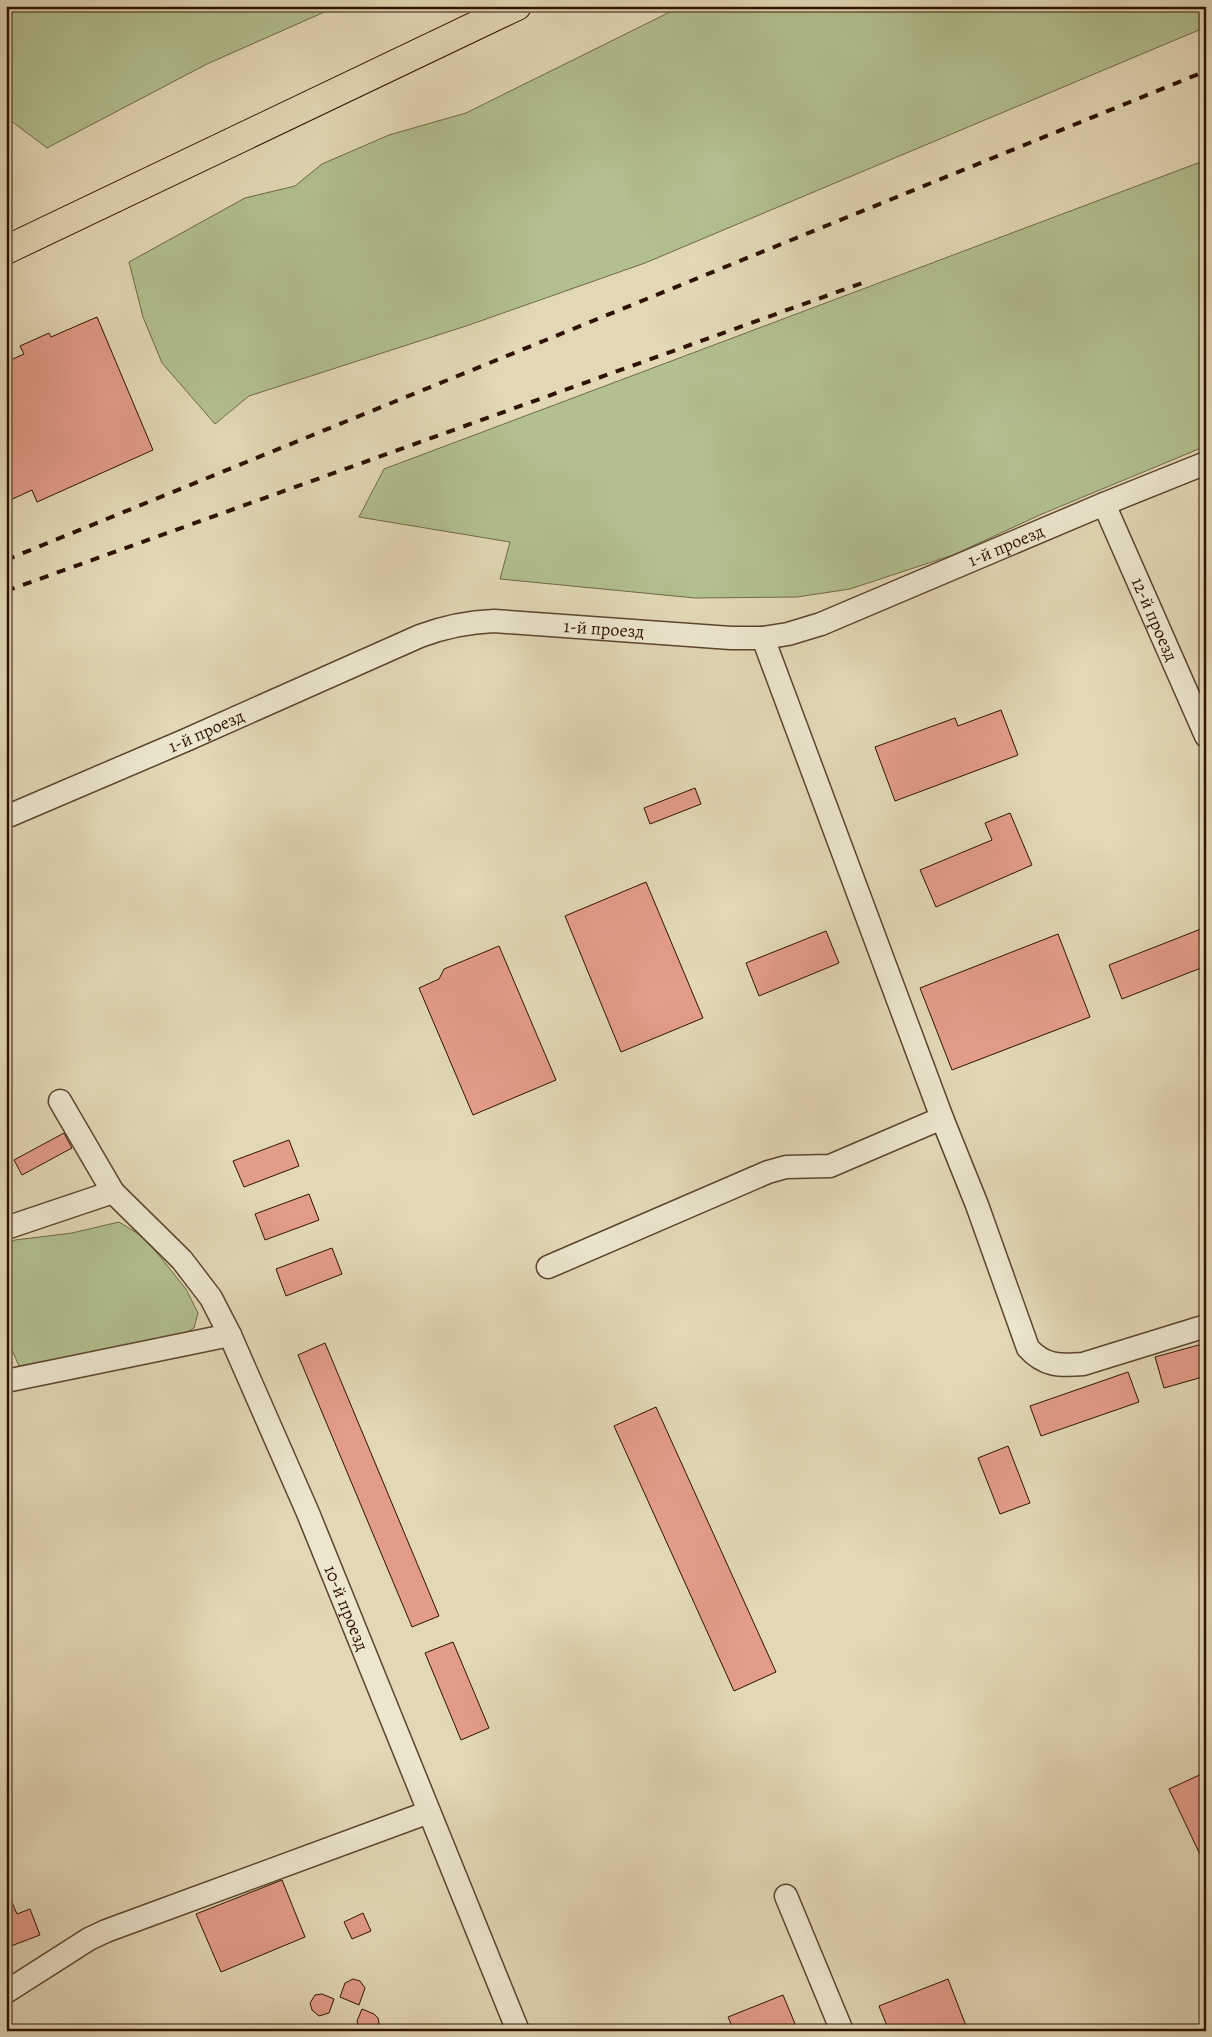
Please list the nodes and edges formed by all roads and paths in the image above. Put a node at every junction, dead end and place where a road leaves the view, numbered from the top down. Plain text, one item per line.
1 (517, 6) edge
2 (6, 250) edge
3 (1206, 463) edge
4 (1104, 504) junction
5 (763, 638) junction
6 (1206, 736) edge
7 (6, 817) edge
8 (60, 1101) dead end
9 (942, 1118) junction
10 (112, 1192) junction
11 (6, 1228) edge
12 (548, 1267) dead end
13 (1206, 1326) edge
14 (230, 1335) junction
15 (6, 1381) edge
16 (429, 1812) junction
17 (786, 1896) dead end
18 (6, 1992) edge
19 (518, 2031) edge
20 (842, 2031) edge

1 - 2 main road
3 - 4 street, 1-й проезд
4 - 5 street, 1-й проезд
4 - 6 street, 12-й проезд
5 - 7 street, 1-й проезд
5 - 9 street
8 - 10 street, 10-й проезд
9 - 12 street
9 - 13 street
10 - 11 street
10 - 14 street, 10-й проезд
14 - 15 street
14 - 16 street, 10-й проезд
16 - 18 street
16 - 19 street, 10-й проезд
17 - 20 street

